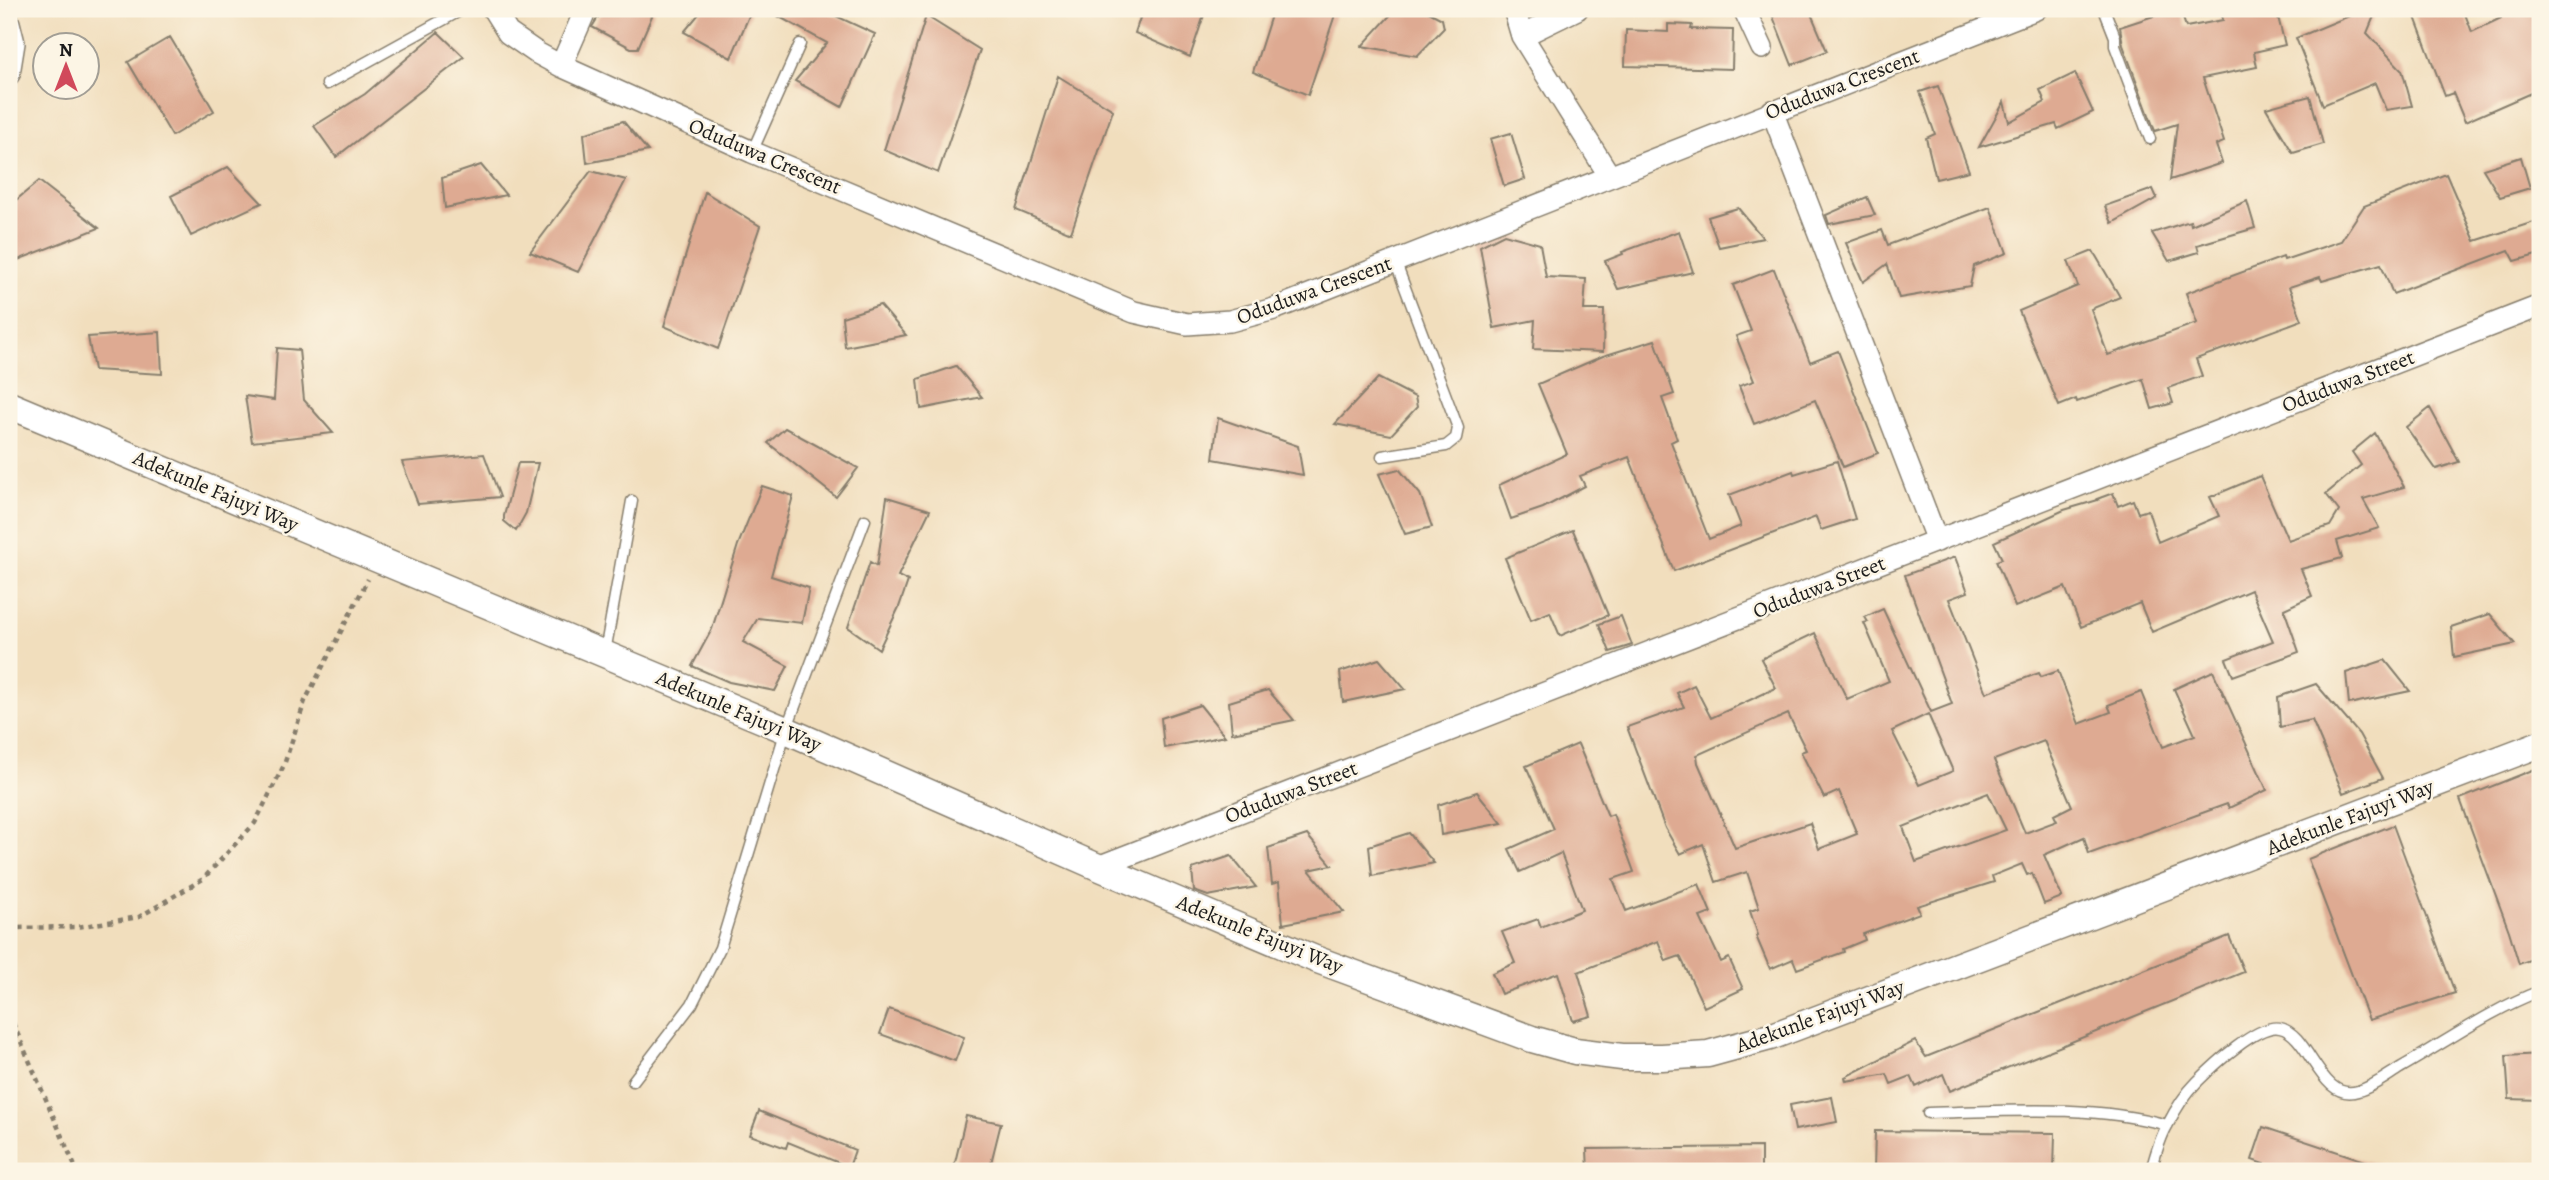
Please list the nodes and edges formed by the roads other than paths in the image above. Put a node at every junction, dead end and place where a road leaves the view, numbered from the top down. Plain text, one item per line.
1 (463, 9) edge
2 (493, 9) edge
3 (586, 9) edge
4 (1514, 9) edge
5 (1577, 9) edge
6 (1744, 9) edge
7 (2036, 9) edge
8 (2104, 9) edge
9 (9, 23) edge
10 (1522, 36) junction
11 (800, 44) dead end
12 (1762, 48) dead end
13 (561, 66) junction
14 (9, 74) edge
15 (327, 84) dead end
16 (1772, 111) junction
17 (2150, 139) dead end
18 (752, 152) junction
19 (1609, 175) junction
20 (1395, 261) junction
21 (2540, 306) edge
22 (9, 405) edge
23 (1382, 456) dead end
24 (632, 501) dead end
25 (865, 520) dead end
26 (1937, 541) junction
27 (605, 655) junction
28 (786, 730) junction
29 (2540, 744) edge
30 (1098, 867) junction
31 (2540, 991) edge
32 (633, 1081) dead end
33 (1928, 1113) dead end
34 (2167, 1125) junction
35 (2151, 1171) edge

1 - 15 lane
2 - 13 street, Oduduwa Crescent
3 - 13 street
4 - 10 street
5 - 10 street
6 - 12 street
7 - 16 street, Oduduwa Crescent
8 - 17 lane
9 - 14 street
10 - 19 street
11 - 18 lane
13 - 18 street, Oduduwa Crescent
16 - 19 street, Oduduwa Crescent
16 - 26 street
18 - 20 street, Oduduwa Crescent
19 - 20 street, Oduduwa Crescent
20 - 23 lane
21 - 26 street, Oduduwa Street
22 - 27 street, Adekunle Fajuyi Way
24 - 27 lane
25 - 28 lane
26 - 30 street, Oduduwa Street
27 - 28 street, Adekunle Fajuyi Way
28 - 30 street, Adekunle Fajuyi Way
28 - 32 lane
29 - 30 street, Adekunle Fajuyi Way
31 - 34 lane
33 - 34 lane
34 - 35 lane

